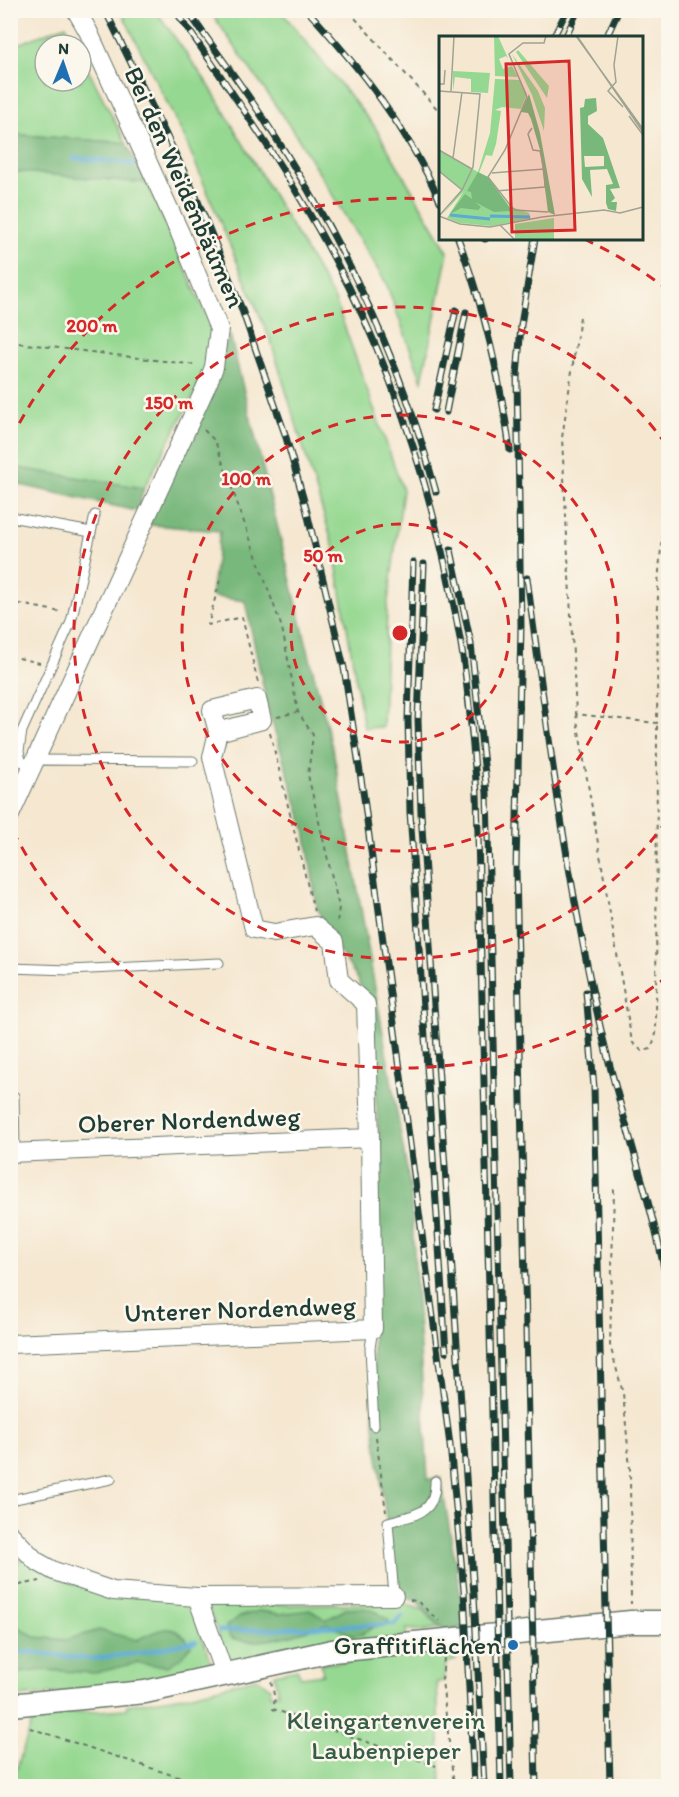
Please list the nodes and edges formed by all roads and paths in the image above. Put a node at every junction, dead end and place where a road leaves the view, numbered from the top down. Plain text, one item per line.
1 (75, 10) edge
2 (356, 10) edge
3 (439, 110) edge
4 (580, 317) dead end
5 (10, 342) edge
6 (214, 367) junction
7 (192, 417) junction
8 (669, 462) edge
9 (95, 515) dead end
10 (16, 518) dead end
11 (91, 532) junction
12 (220, 580) dead end
13 (10, 602) edge
14 (72, 615) junction
15 (10, 656) edge
16 (52, 665) junction
17 (257, 699) junction
18 (298, 712) junction
19 (576, 714) junction
20 (262, 720) junction
21 (657, 723) junction
22 (218, 732) junction
23 (194, 761) dead end
24 (34, 764) junction
25 (10, 815) edge
26 (315, 926) junction
27 (334, 942) junction
28 (219, 963) dead end
29 (10, 968) edge
30 (14, 1096) dead end
31 (370, 1138) junction
32 (13, 1153) edge
33 (614, 1189) dead end
34 (373, 1329) junction
35 (10, 1344) edge
36 (374, 1426) joint
37 (111, 1479) dead end
38 (435, 1481) dead end
39 (10, 1500) edge
40 (388, 1522) junction
41 (10, 1534) edge
42 (54, 1571) junction
43 (10, 1587) edge
44 (394, 1596) junction
45 (198, 1597) junction
46 (631, 1622) junction
47 (669, 1622) edge
48 (444, 1640) junction
49 (266, 1664) junction
50 (225, 1676) junction
51 (442, 1680) dead end
52 (10, 1705) edge
53 (30, 1728) dead end
54 (436, 1766) dead end
55 (205, 1786) edge
56 (454, 1786) edge

1 - 6 street, Bei den Weidenbäumen
2 - 3 path
4 - 19 path
5 - 6 path
6 - 7 street, Bei den Weidenbäumen
7 - 18 path
7 - 24 street, Bei den Weidenbäumen
8 - 21 path
9 - 11 lane
10 - 11 lane
11 - 14 lane
12 - 17 path
13 - 14 path
14 - 16 lane
15 - 16 path
16 - 24 lane
17 - 20 street
17 - 22 street
18 - 20 path
18 - 27 path
19 - 21 path
19 - 21 path
20 - 22 street
20 - 26 path
22 - 26 street
23 - 24 lane
24 - 25 street, Bei den Weidenbäumen
26 - 27 street
27 - 31 street
28 - 29 lane
30 - 32 lane
31 - 32 street, Oberer Nordendweg
31 - 34 street, Unterer Nordendweg
33 - 46 path
34 - 35 street, Unterer Nordendweg
34 - 36 lane
36 - 40 path
37 - 39 lane
38 - 40 lane
40 - 44 lane
41 - 42 street
42 - 43 path
42 - 45 street
44 - 45 street
44 - 48 path
45 - 50 street
46 - 47 street
46 - 48 street
48 - 49 street
49 - 50 street
49 - 54 path
50 - 52 street
51 - 56 path
53 - 55 path

